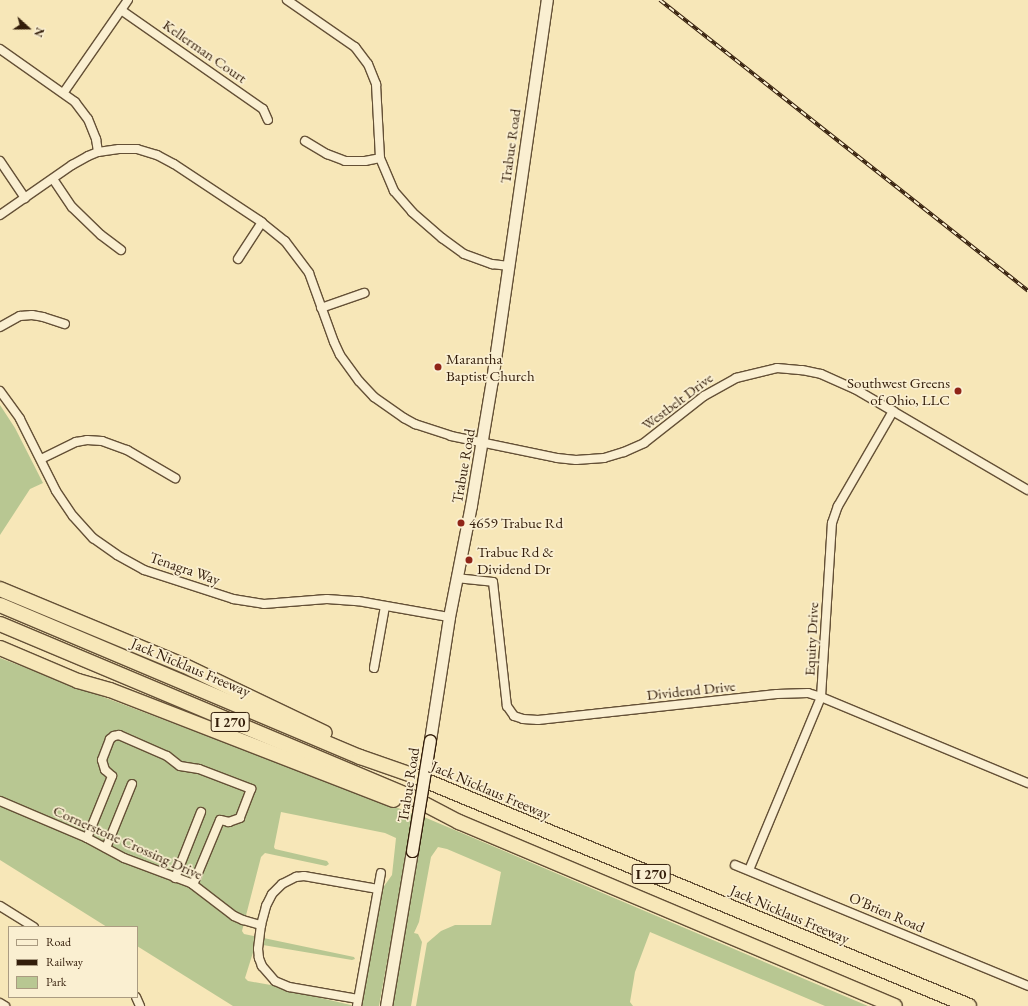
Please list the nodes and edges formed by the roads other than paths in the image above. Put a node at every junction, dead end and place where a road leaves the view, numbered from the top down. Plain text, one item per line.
1 (128, 0) edge
2 (288, 0) edge
3 (547, 0) edge
4 (121, 10) junction
5 (0, 49) edge
6 (64, 92) junction
7 (268, 120) dead end
8 (305, 141) dead end
9 (98, 152) junction
10 (380, 158) junction
11 (0, 161) edge
12 (53, 178) junction
13 (25, 198) junction
14 (0, 215) edge
15 (262, 222) junction
16 (121, 250) dead end
17 (238, 259) dead end
18 (509, 266) junction
19 (364, 293) dead end
20 (321, 308) junction
21 (64, 324) dead end
22 (0, 327) edge
23 (0, 391) edge
24 (893, 411) junction
25 (482, 443) junction
26 (41, 459) junction
27 (175, 478) dead end
28 (1028, 490) edge
29 (0, 578) edge
30 (456, 578) junction
31 (0, 589) edge
32 (0, 605) edge
33 (385, 606) junction
34 (52, 610) junction
35 (449, 617) junction
36 (0, 624) edge
37 (0, 638) edge
38 (0, 648) edge
39 (374, 668) dead end
40 (110, 690) junction
41 (821, 697) junction
42 (412, 775) junction
43 (1028, 783) edge
44 (132, 784) dead end
45 (0, 801) edge
46 (201, 812) dead end
47 (459, 822) junction
48 (87, 838) junction
49 (106, 848) junction
50 (735, 865) dead end
51 (750, 870) junction
52 (381, 873) dead end
53 (175, 878) junction
54 (193, 885) junction
55 (378, 889) junction
56 (0, 906) edge
57 (261, 925) junction
58 (32, 926) edge
59 (1028, 986) edge
60 (0, 1003) edge
61 (358, 1003) edge
62 (4, 1006) edge
63 (386, 1006) edge
64 (895, 1006) edge
65 (969, 1006) edge

1 - 4 street
2 - 10 street
3 - 18 main road, Trabue Road
4 - 6 street
4 - 7 street, Kellerman Court
5 - 6 street
6 - 9 street
8 - 10 street
9 - 12 street, Westbelt Drive
9 - 15 street, Westbelt Drive
10 - 18 street
11 - 13 street
12 - 13 street, Westbelt Drive
12 - 16 street
13 - 14 street, Westbelt Drive
15 - 17 street
15 - 20 street, Westbelt Drive
18 - 25 main road, Trabue Road
19 - 20 street
20 - 25 street, Westbelt Drive
21 - 22 street
23 - 26 street, Tenagra Way
24 - 25 street, Westbelt Drive
24 - 28 street, Westbelt Drive
24 - 41 street, Equity Drive
25 - 30 main road, Trabue Road
26 - 27 street
26 - 33 street, Tenagra Way
29 - 34 highway
30 - 35 main road, Trabue Road
30 - 41 street, Dividend Drive
31 - 34 highway
32 - 42 highway, Jack Nicklaus Freeway / I 270
33 - 35 street, Tenagra Way
33 - 39 street
34 - 42 highway
35 - 63 main road, Trabue Road, bridge
36 - 47 highway, I 270
37 - 40 highway
38 - 40 highway
40 - 47 highway
41 - 43 street, Dividend Drive
41 - 51 street, Equity Drive
42 - 65 highway, Jack Nicklaus Freeway / I 270
44 - 49 street
45 - 48 street, Cornerstone Crossing Drive
46 - 53 street
47 - 64 highway, I 270
48 - 49 street, Cornerstone Crossing Drive
48 - 54 street
49 - 53 street, Cornerstone Crossing Drive
50 - 51 street, O'Brien Road
51 - 59 street, O'Brien Road
52 - 55 street
53 - 54 street, Cornerstone Crossing Drive
54 - 57 street, Cornerstone Crossing Drive
55 - 57 street
55 - 61 street
56 - 58 street
57 - 61 street
60 - 62 street

